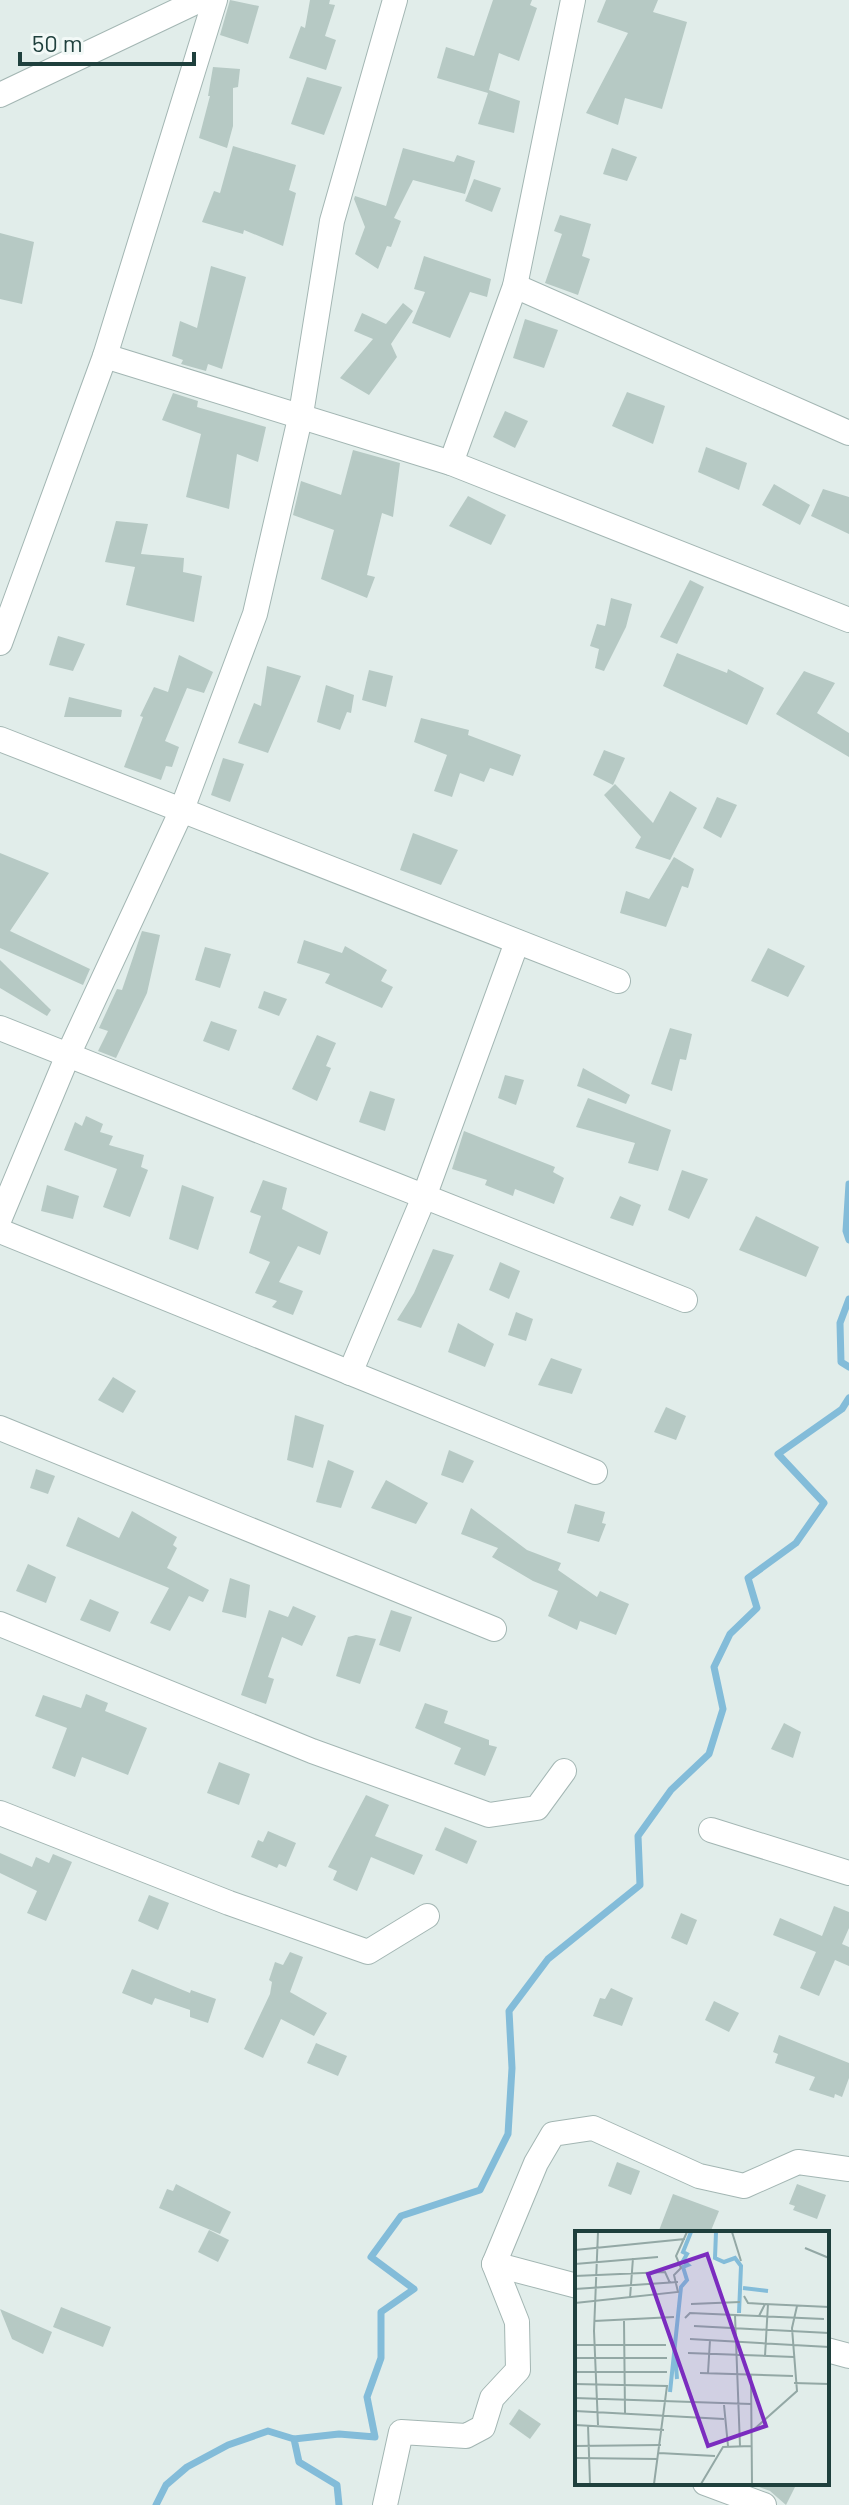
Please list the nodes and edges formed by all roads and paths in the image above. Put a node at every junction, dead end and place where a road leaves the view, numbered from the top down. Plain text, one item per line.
1 (200, 0) edge
2 (215, 0) edge
3 (395, 0) edge
4 (573, 0) edge
5 (0, 95) edge
6 (515, 286) junction
7 (105, 356) junction
8 (301, 414) junction
9 (849, 433) edge
10 (451, 463) junction
11 (849, 620) edge
12 (0, 643) edge
13 (0, 739) edge
14 (181, 812) junction
15 (517, 942) junction
16 (618, 981) dead end
17 (0, 1028) edge
18 (68, 1055) junction
19 (424, 1197) junction
20 (0, 1218) edge
21 (0, 1231) edge
22 (685, 1300) dead end
23 (350, 1373) junction
24 (0, 1428) edge
25 (595, 1472) dead end
26 (0, 1624) edge
27 (494, 1629) dead end
28 (564, 1771) dead end
29 (0, 1813) edge
30 (711, 1830) dead end
31 (849, 1873) edge
32 (427, 1916) dead end
33 (849, 2169) edge
34 (494, 2264) junction
35 (575, 2285) edge
36 (829, 2351) edge
37 (849, 2356) edge
38 (710, 2485) edge
39 (385, 2505) edge
40 (764, 2505) edge

1 - 5 street
2 - 7 street
3 - 8 street
4 - 6 street
6 - 9 street
6 - 10 street
7 - 8 street
7 - 12 street
8 - 10 street
8 - 14 street
10 - 11 street
13 - 14 street
14 - 15 street
14 - 18 street
15 - 16 street
15 - 19 street
17 - 18 street
18 - 19 street
18 - 20 street
19 - 22 street
19 - 23 street
21 - 23 street
23 - 25 street
24 - 27 street
26 - 28 street
29 - 32 street
30 - 31 street
33 - 34 street
34 - 35 street
34 - 39 street
36 - 37 street
38 - 40 street

